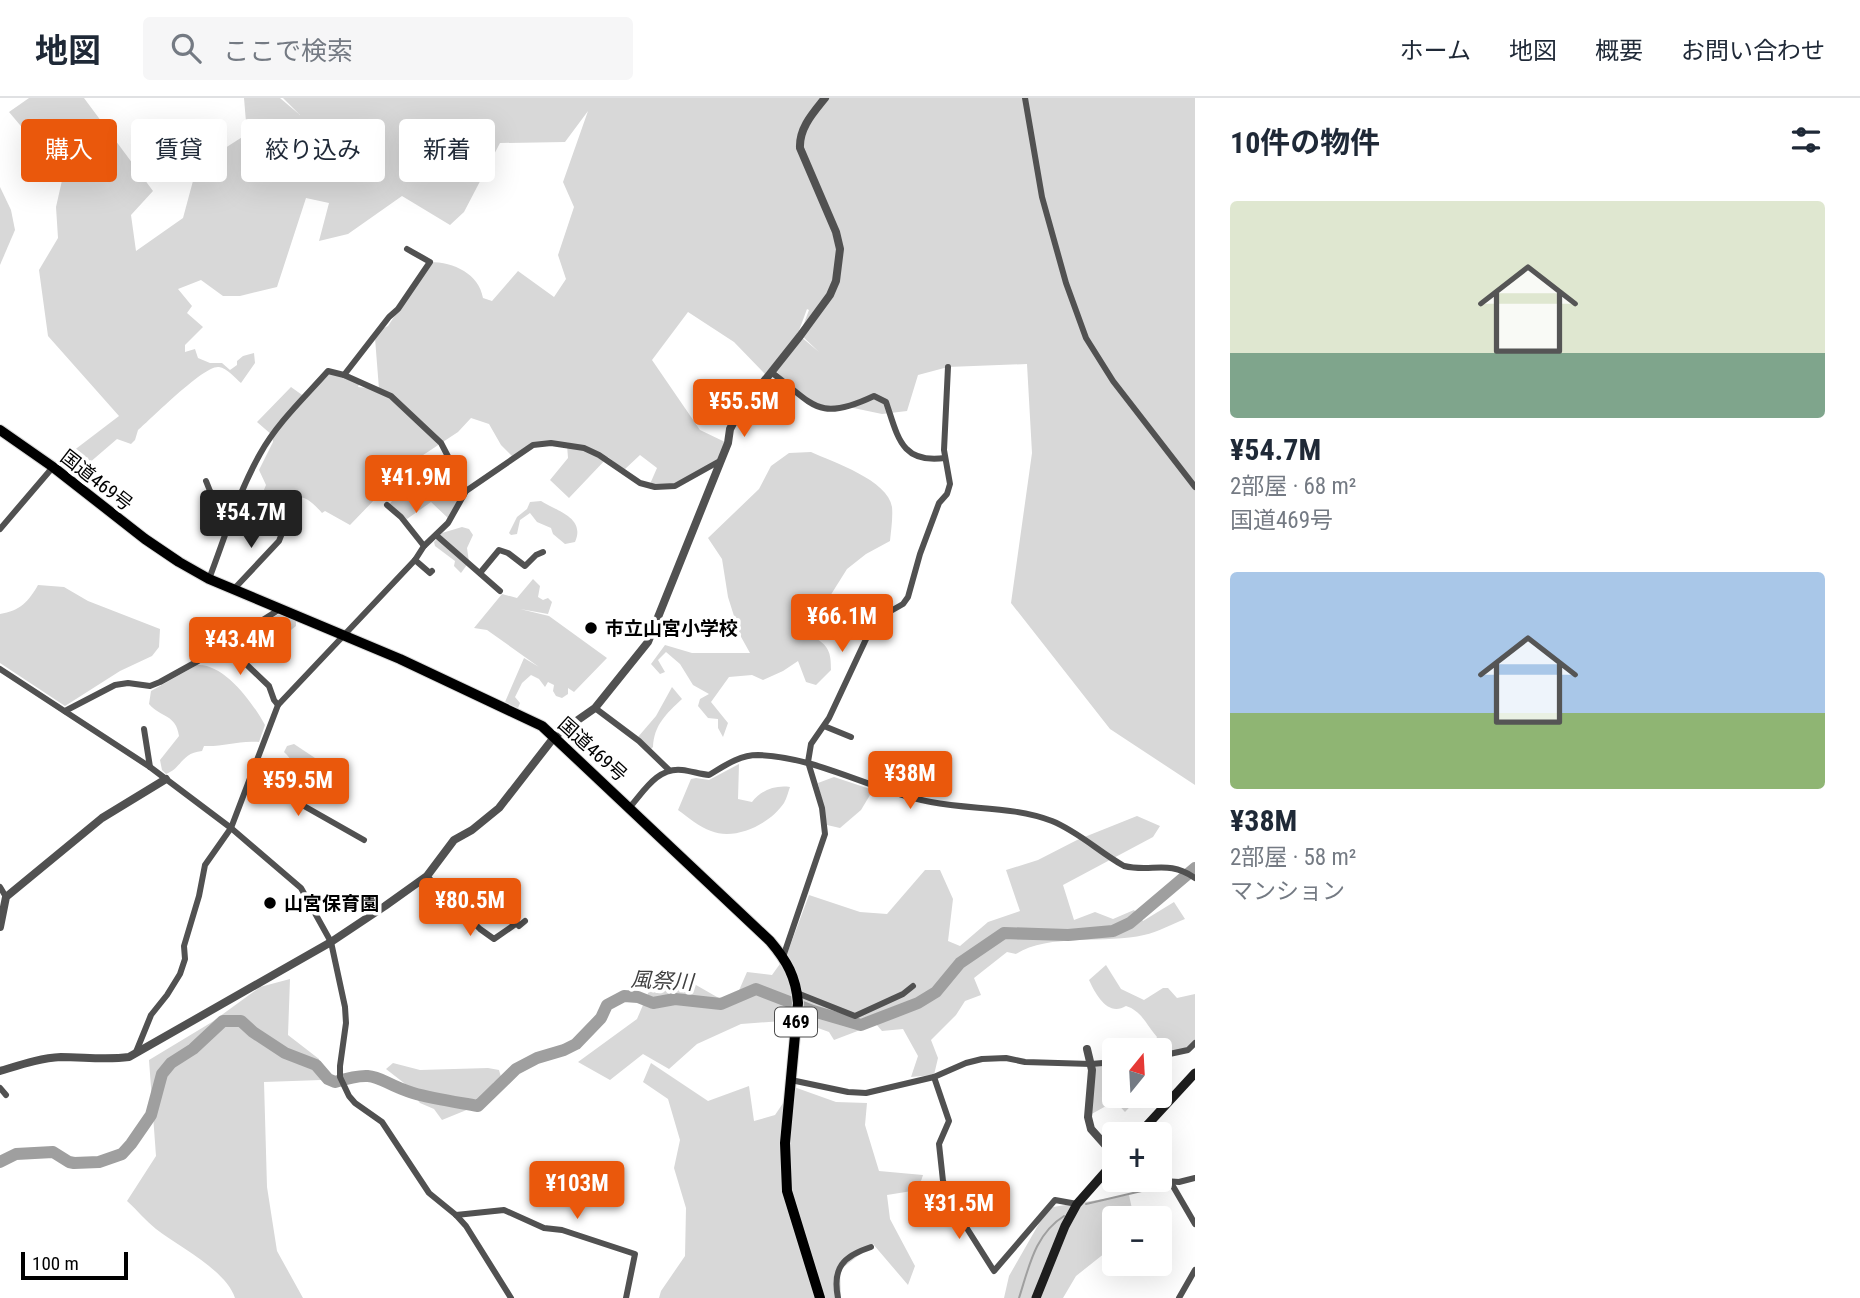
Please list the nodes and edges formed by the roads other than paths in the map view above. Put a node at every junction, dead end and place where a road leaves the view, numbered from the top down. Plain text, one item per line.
1 (825, 98) edge
2 (1025, 98) edge
3 (407, 249) dead end
4 (948, 367) dead end
5 (771, 372) junction
6 (344, 375) junction
7 (0, 430) edge
8 (945, 458) junction
9 (718, 462) junction
10 (53, 467) junction
11 (206, 481) dead end
12 (1195, 487) edge
13 (467, 491) junction
14 (387, 505) dead end
15 (233, 515) junction
16 (286, 523) dead end
17 (0, 529) edge
18 (436, 535) junction
19 (424, 546) junction
20 (543, 552) dead end
21 (415, 560) junction
22 (432, 571) dead end
23 (480, 573) junction
24 (209, 579) junction
25 (234, 589) junction
26 (500, 591) dead end
27 (280, 609) junction
28 (243, 633) junction
29 (344, 635) junction
30 (0, 669) edge
31 (278, 705) junction
32 (595, 708) junction
33 (65, 711) junction
34 (824, 726) junction
35 (144, 729) dead end
36 (555, 736) junction
37 (850, 737) dead end
38 (808, 762) junction
39 (255, 765) junction
40 (150, 767) junction
41 (669, 770) junction
42 (166, 779) junction
43 (630, 807) junction
44 (231, 828) junction
45 (363, 839) dead end
46 (427, 876) junction
47 (1195, 878) edge
48 (0, 887) edge
49 (6, 897) junction
50 (525, 921) dead end
51 (0, 927) edge
52 (331, 942) junction
53 (783, 957) junction
54 (913, 986) dead end
55 (797, 993) junction
56 (1195, 1042) edge
57 (1087, 1049) dead end
58 (1172, 1053) edge
59 (135, 1054) junction
60 (1102, 1063) edge
61 (1091, 1064) junction
62 (0, 1071) edge
63 (1195, 1073) edge
64 (934, 1077) junction
65 (791, 1080) junction
66 (0, 1088) edge
67 (6, 1095) dead end
68 (1150, 1122) edge
69 (1102, 1142) edge
70 (1102, 1174) edge
71 (1195, 1178) edge
72 (1172, 1181) edge
73 (1172, 1184) edge
74 (1077, 1204) junction
75 (456, 1214) junction
76 (1195, 1224) edge
77 (871, 1247) dead end
78 (1195, 1270) edge
79 (510, 1298) edge
80 (626, 1298) edge
81 (820, 1298) edge
82 (838, 1298) edge
83 (1036, 1298) edge
84 (1180, 1298) edge

1 - 5 street
2 - 12 street
3 - 6 street
4 - 8 street
5 - 8 street
5 - 9 street
6 - 13 street
6 - 15 street
7 - 10 highway, 国道469号 / 469
8 - 34 street
9 - 13 street
9 - 32 street
10 - 17 street
10 - 24 highway, 国道469号 / 469
11 - 15 street
13 - 18 street
14 - 19 street
15 - 24 street
16 - 25 street
18 - 19 street
18 - 23 street
19 - 21 street
20 - 23 street
21 - 22 street
21 - 29 street
23 - 26 street
24 - 25 highway, 国道469号 / 469
25 - 27 highway, 国道469号 / 469
27 - 28 street
27 - 29 highway, 国道469号 / 469
28 - 31 street
28 - 33 street
29 - 31 street
29 - 36 highway, 国道469号 / 469
30 - 33 street
31 - 39 street
32 - 36 street
32 - 41 street
33 - 40 street
34 - 37 street
34 - 38 street
35 - 40 street
36 - 43 highway, 国道469号 / 469
36 - 46 street
38 - 41 street
38 - 47 street
38 - 53 street
39 - 44 street
39 - 45 street
40 - 42 street
41 - 43 street
42 - 44 street
42 - 49 street
43 - 53 highway, 国道469号 / 469
44 - 52 street
44 - 59 street
46 - 50 street
46 - 52 street
48 - 49 street
49 - 51 street
52 - 59 street
52 - 75 street
53 - 55 highway, 国道469号 / 469
54 - 55 street
55 - 65 highway, 国道469号 / 469
56 - 58 street
57 - 61 street
59 - 62 street
60 - 61 street
61 - 64 street
61 - 69 street
63 - 68 main road
64 - 65 street
64 - 74 street
65 - 81 highway, 国道469号 / 469
66 - 67 street
70 - 74 main road
71 - 72 street
73 - 76 street
74 - 83 main road
75 - 79 street
75 - 80 street
77 - 82 street
78 - 84 street

